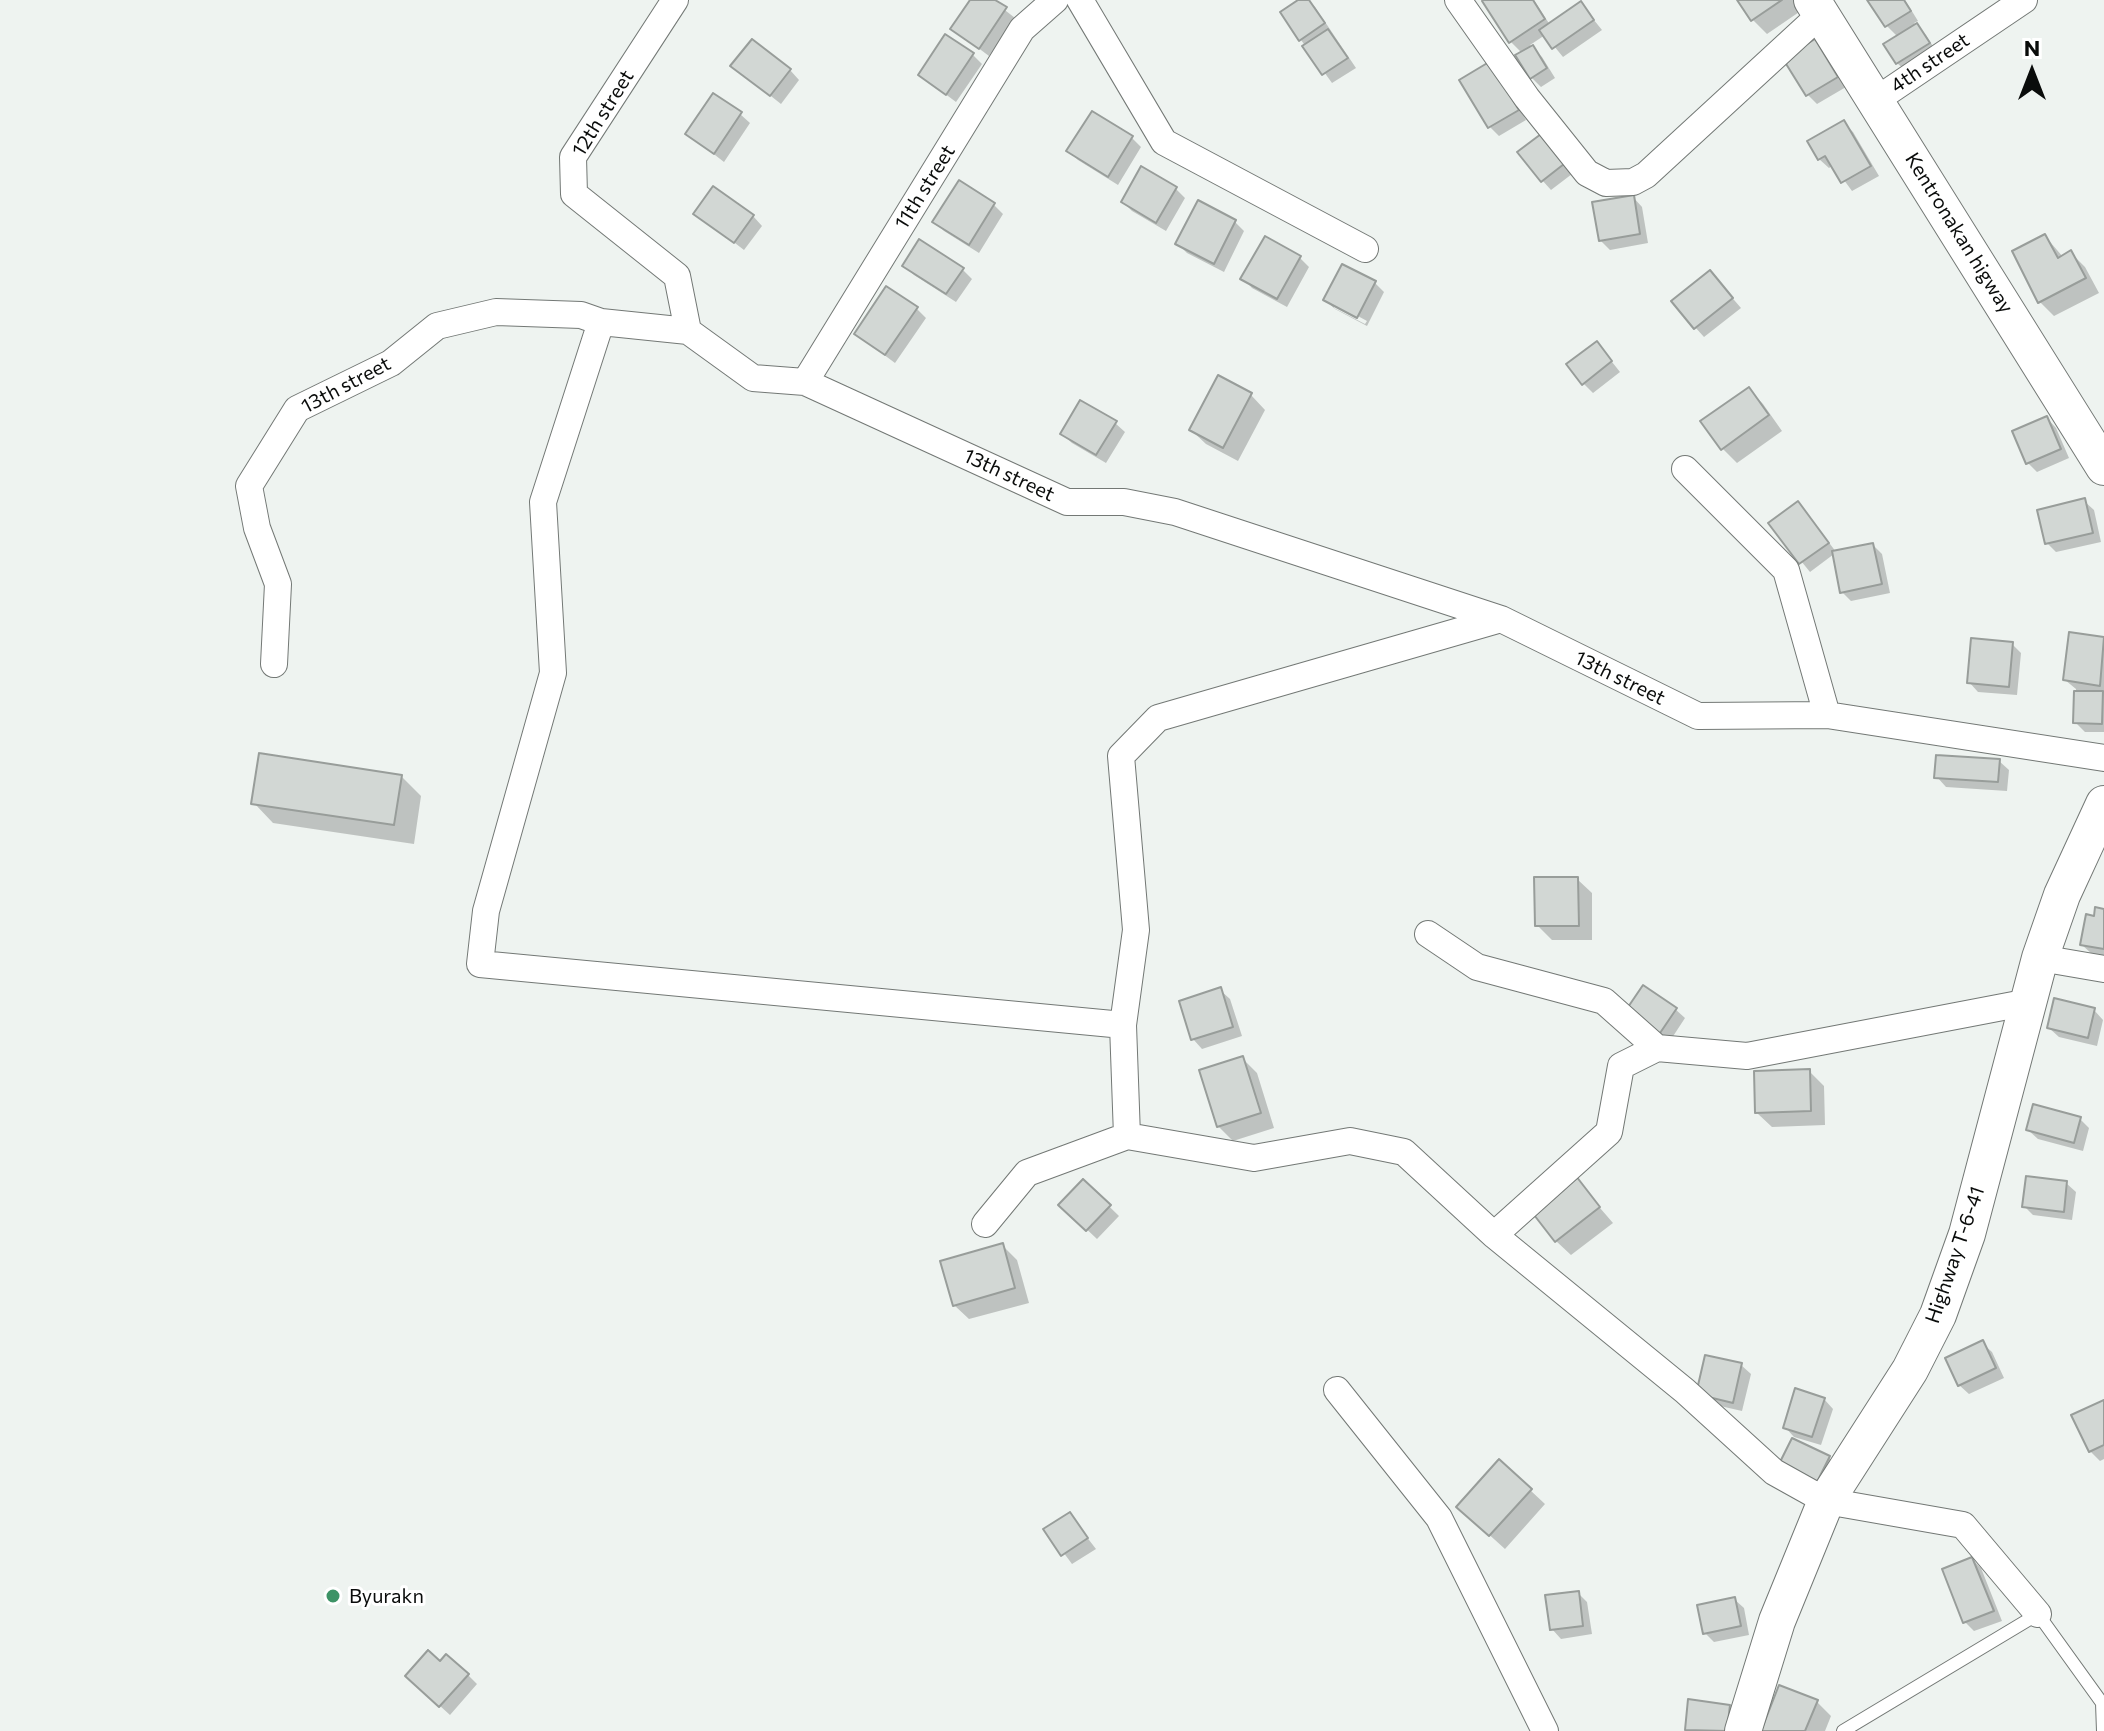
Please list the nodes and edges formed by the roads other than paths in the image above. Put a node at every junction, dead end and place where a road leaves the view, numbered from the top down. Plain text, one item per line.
1 (675, 0) edge
2 (1055, 0) edge
3 (1080, 0) edge
4 (1458, 0) edge
5 (2024, 0) edge
6 (1816, 7) edge
7 (1876, 100) junction
8 (1365, 249) dead end
9 (601, 322) junction
10 (688, 331) junction
11 (805, 382) junction
12 (2104, 467) edge
13 (1685, 469) dead end
14 (1501, 619) junction
15 (274, 664) dead end
16 (1827, 715) junction
17 (2104, 758) edge
18 (2104, 804) edge
19 (1428, 934) dead end
20 (2040, 958) junction
21 (2104, 969) edge
22 (2029, 1002) junction
23 (1123, 1025) junction
24 (1657, 1048) junction
25 (1127, 1136) junction
26 (985, 1224) dead end
27 (1494, 1235) junction
28 (1337, 1390) dead end
29 (1826, 1501) junction
30 (2038, 1614) junction
31 (1545, 1731) edge
32 (1743, 1731) edge
33 (1843, 1731) edge
34 (2103, 1731) edge

1 - 10 street, 12th street
2 - 11 street, 11th street
3 - 8 street
4 - 6 street
5 - 7 street, 4th street
6 - 7 main road, Kentronakan higway
7 - 12 main road, Kentronakan higway
9 - 10 street, 13th street
9 - 15 street, 13th street
9 - 23 street
10 - 11 street, 13th street
11 - 14 street, 13th street
13 - 16 street
14 - 16 street, 13th street
14 - 23 street
16 - 17 street, 13th street
18 - 20 main road, Highway T-6-41
19 - 24 street
20 - 21 street
20 - 22 main road, Highway T-6-41
22 - 24 street
22 - 29 main road, Highway T-6-41
23 - 25 street
24 - 27 street
25 - 26 street
25 - 27 street
27 - 29 street
28 - 31 street
29 - 30 street
29 - 32 main road, Highway T-6-41
30 - 33 lane
30 - 34 lane

